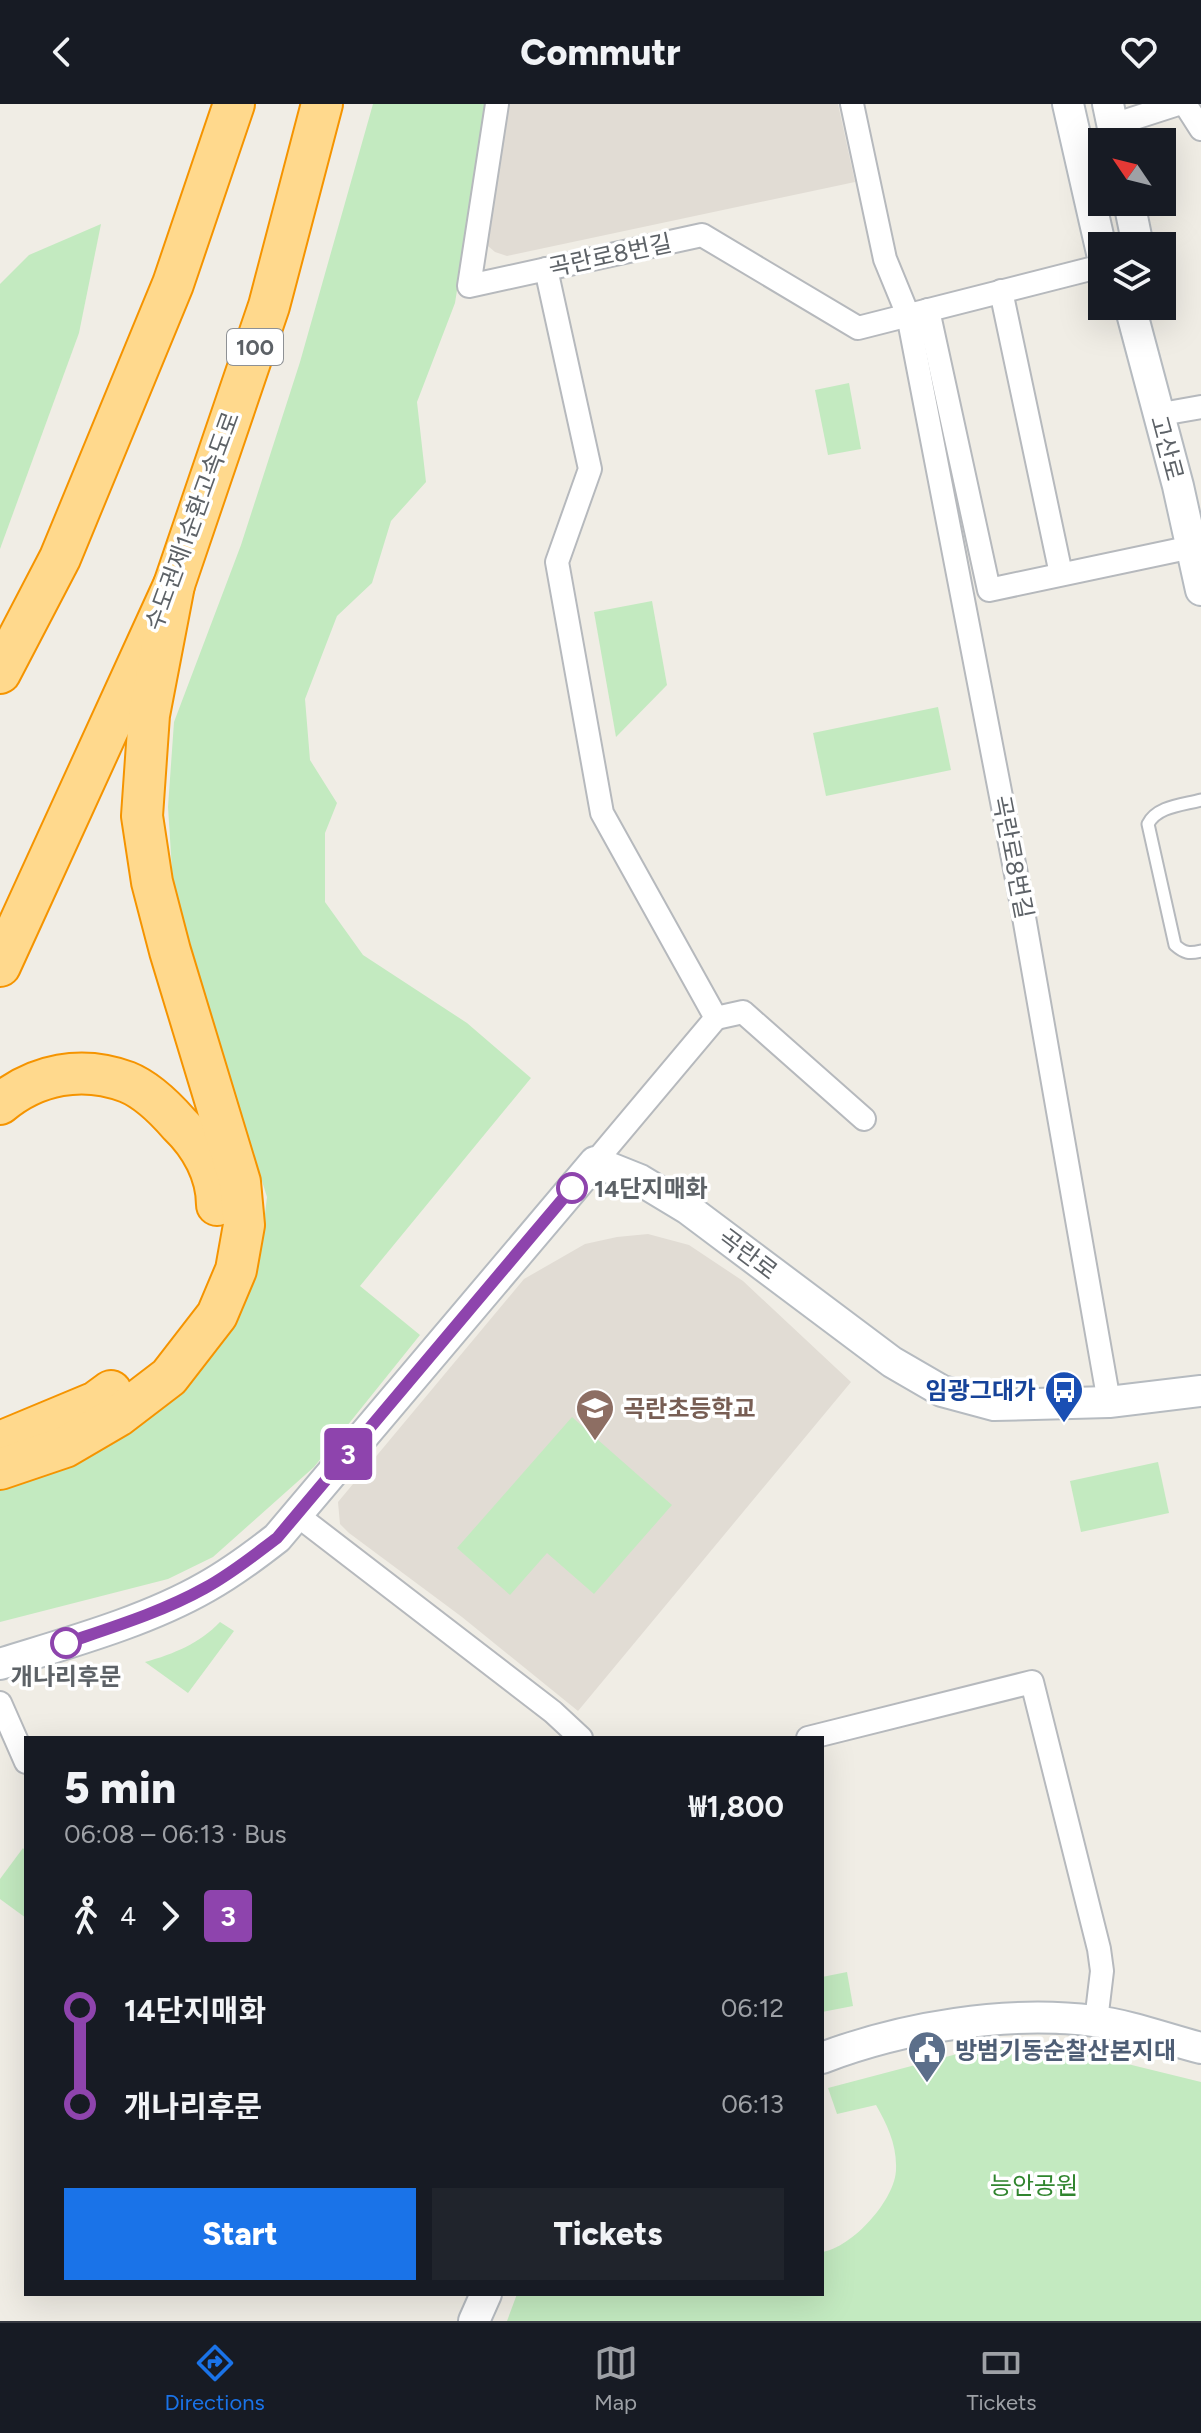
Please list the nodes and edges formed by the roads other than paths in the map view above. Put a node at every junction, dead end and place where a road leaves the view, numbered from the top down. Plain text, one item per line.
1 (234, 104) edge
2 (322, 104) edge
3 (497, 104) edge
4 (852, 104) edge
5 (1068, 104) edge
6 (1081, 104) edge
7 (1178, 104) edge
8 (1185, 104) edge
9 (1107, 123) edge
10 (1201, 129) edge
11 (1097, 232) edge
12 (1108, 232) edge
13 (546, 269) junction
14 (1088, 269) edge
15 (1001, 291) junction
16 (918, 312) junction
17 (1117, 320) edge
18 (1134, 320) edge
19 (1156, 320) edge
20 (1187, 410) edge
21 (1178, 486) junction
22 (1192, 547) junction
23 (1061, 574) junction
24 (174, 585) junction
25 (1201, 590) edge
26 (0, 673) edge
27 (1201, 800) edge
28 (1201, 951) edge
29 (0, 966) edge
30 (716, 1018) junction
31 (0, 1104) edge
32 (864, 1119) dead end
33 (595, 1162) junction
34 (1201, 1391) edge
35 (1109, 1402) junction
36 (0, 1442) edge
37 (0, 1469) edge
38 (297, 1515) junction
39 (0, 1664) edge
40 (0, 1703) edge
41 (579, 1736) edge
42 (816, 1736) edge
43 (24, 1757) edge
44 (1096, 2021) junction
45 (1201, 2048) edge
46 (824, 2057) edge
47 (485, 2296) edge
48 (474, 2321) edge

1 - 26 highway
2 - 24 highway, 수도권제1순환고속도로 / 100
3 - 13 street, 곡란로8번길
4 - 16 street, 곡란로8번길
5 - 11 street
6 - 12 street
7 - 9 street
8 - 10 street
13 - 16 street, 곡란로8번길
13 - 30 street
14 - 15 street
15 - 16 street
15 - 23 street
16 - 23 street
16 - 35 street, 곡란로8번길
17 - 21 street
18 - 21 street, 고산로
19 - 20 street
20 - 21 street
21 - 22 street, 고산로
22 - 23 street
22 - 25 street, 고산로
24 - 29 highway, 수도권제1순환고속도로 / 100
24 - 37 highway
27 - 28 lane
30 - 32 street
30 - 33 street
31 - 36 highway
33 - 35 street, 곡란로
33 - 38 street
34 - 35 street, 곡란로
38 - 39 street
38 - 41 street
40 - 43 street
42 - 44 street
44 - 45 street
44 - 46 street
47 - 48 street

